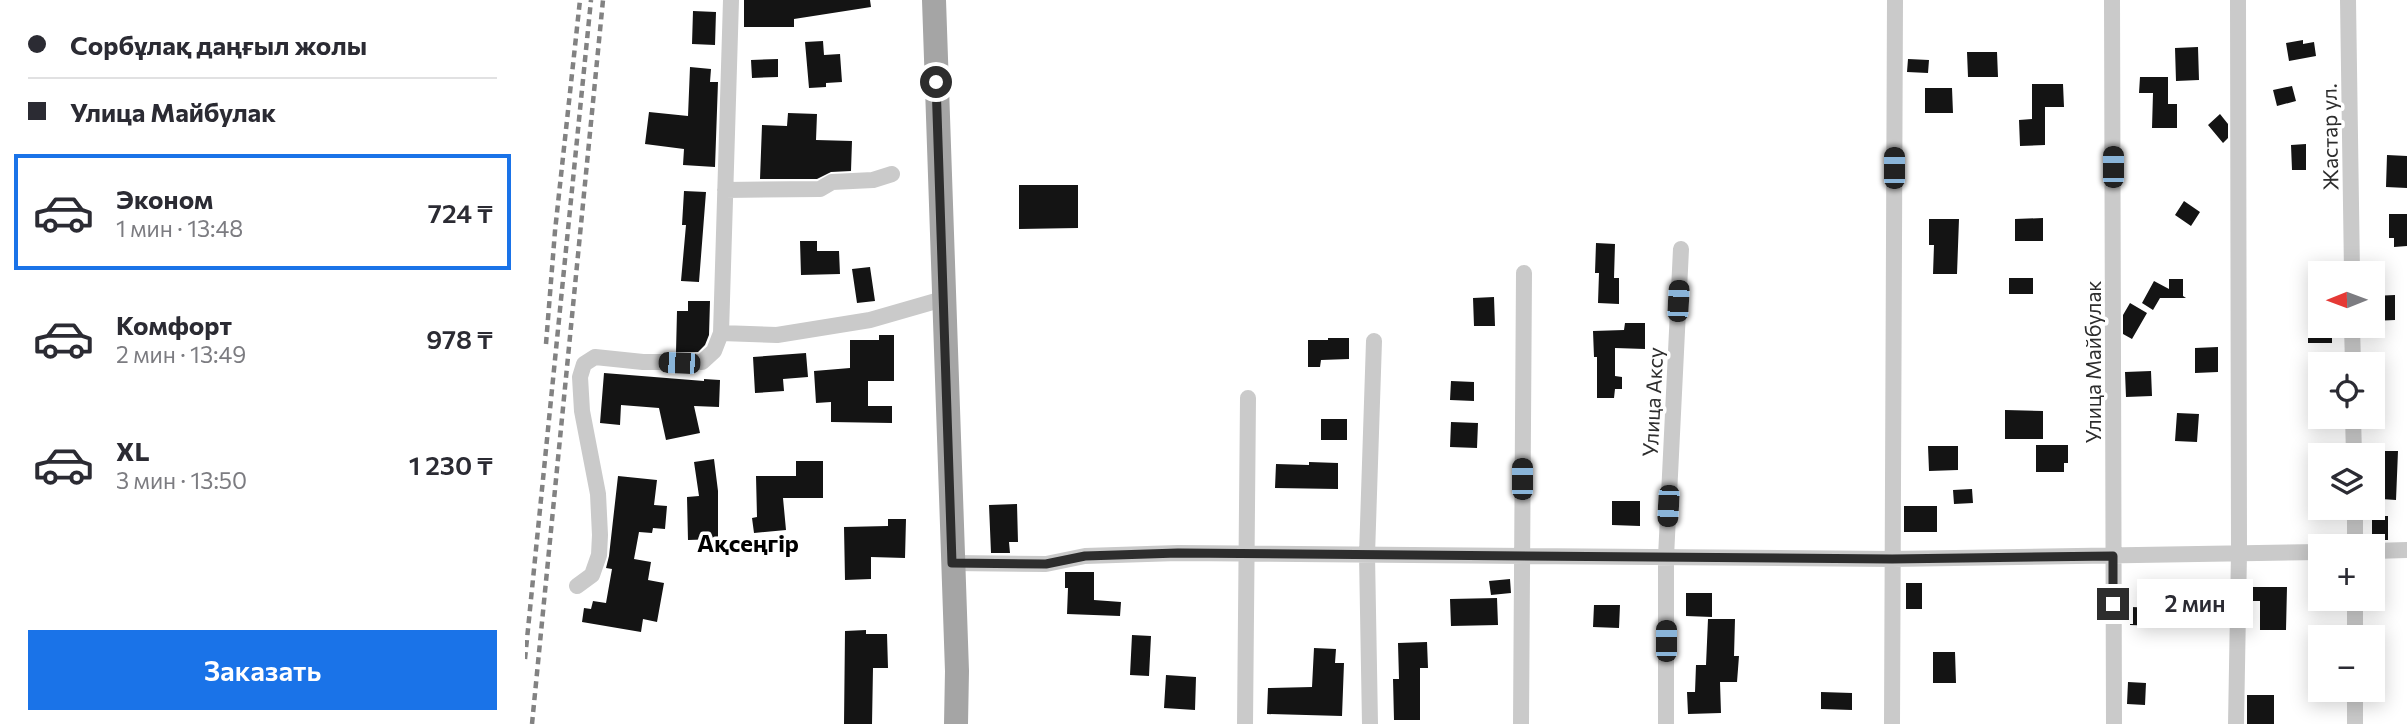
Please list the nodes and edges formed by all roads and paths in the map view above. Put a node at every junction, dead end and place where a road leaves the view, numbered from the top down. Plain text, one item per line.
1 (731, 0) edge
2 (934, 0) edge
3 (1895, 0) edge
4 (2112, 0) edge
5 (2238, 0) edge
6 (2348, 0) edge
7 (892, 174) dead end
8 (725, 190) junction
9 (1681, 249) dead end
10 (2352, 261) edge
11 (1524, 273) dead end
12 (943, 299) junction
13 (721, 333) junction
14 (1374, 341) dead end
15 (1248, 398) dead end
16 (2407, 550) edge
17 (2385, 551) edge
18 (2308, 552) edge
19 (2239, 553) junction
20 (1245, 554) junction
21 (1367, 555) junction
22 (1521, 556) junction
23 (2113, 556) junction
24 (1666, 557) junction
25 (1892, 559) junction
26 (952, 563) junction
27 (577, 586) dead end
28 (2355, 702) edge
29 (956, 724) edge
30 (1245, 724) edge
31 (1370, 724) edge
32 (1521, 724) edge
33 (1666, 724) edge
34 (1892, 724) edge
35 (2114, 724) edge
36 (2236, 724) edge
37 (2355, 724) edge

1 - 8 street
2 - 12 main road
3 - 25 street
4 - 23 street, Улица Майбулак
5 - 19 street
6 - 10 street, Жастар ул.
7 - 8 street
8 - 13 street
9 - 24 street, Улица Аксу
11 - 22 street
12 - 13 street
12 - 26 main road
13 - 27 street
14 - 21 street
15 - 20 street
16 - 17 street
18 - 19 street
19 - 23 street
19 - 36 street
20 - 21 street
20 - 26 street
20 - 30 street
21 - 22 street
21 - 31 street
22 - 24 street
22 - 32 street
23 - 25 street
23 - 35 street, Улица Майбулак
24 - 25 street
24 - 33 street, Улица Аксу
25 - 34 street
26 - 29 main road
28 - 37 street

